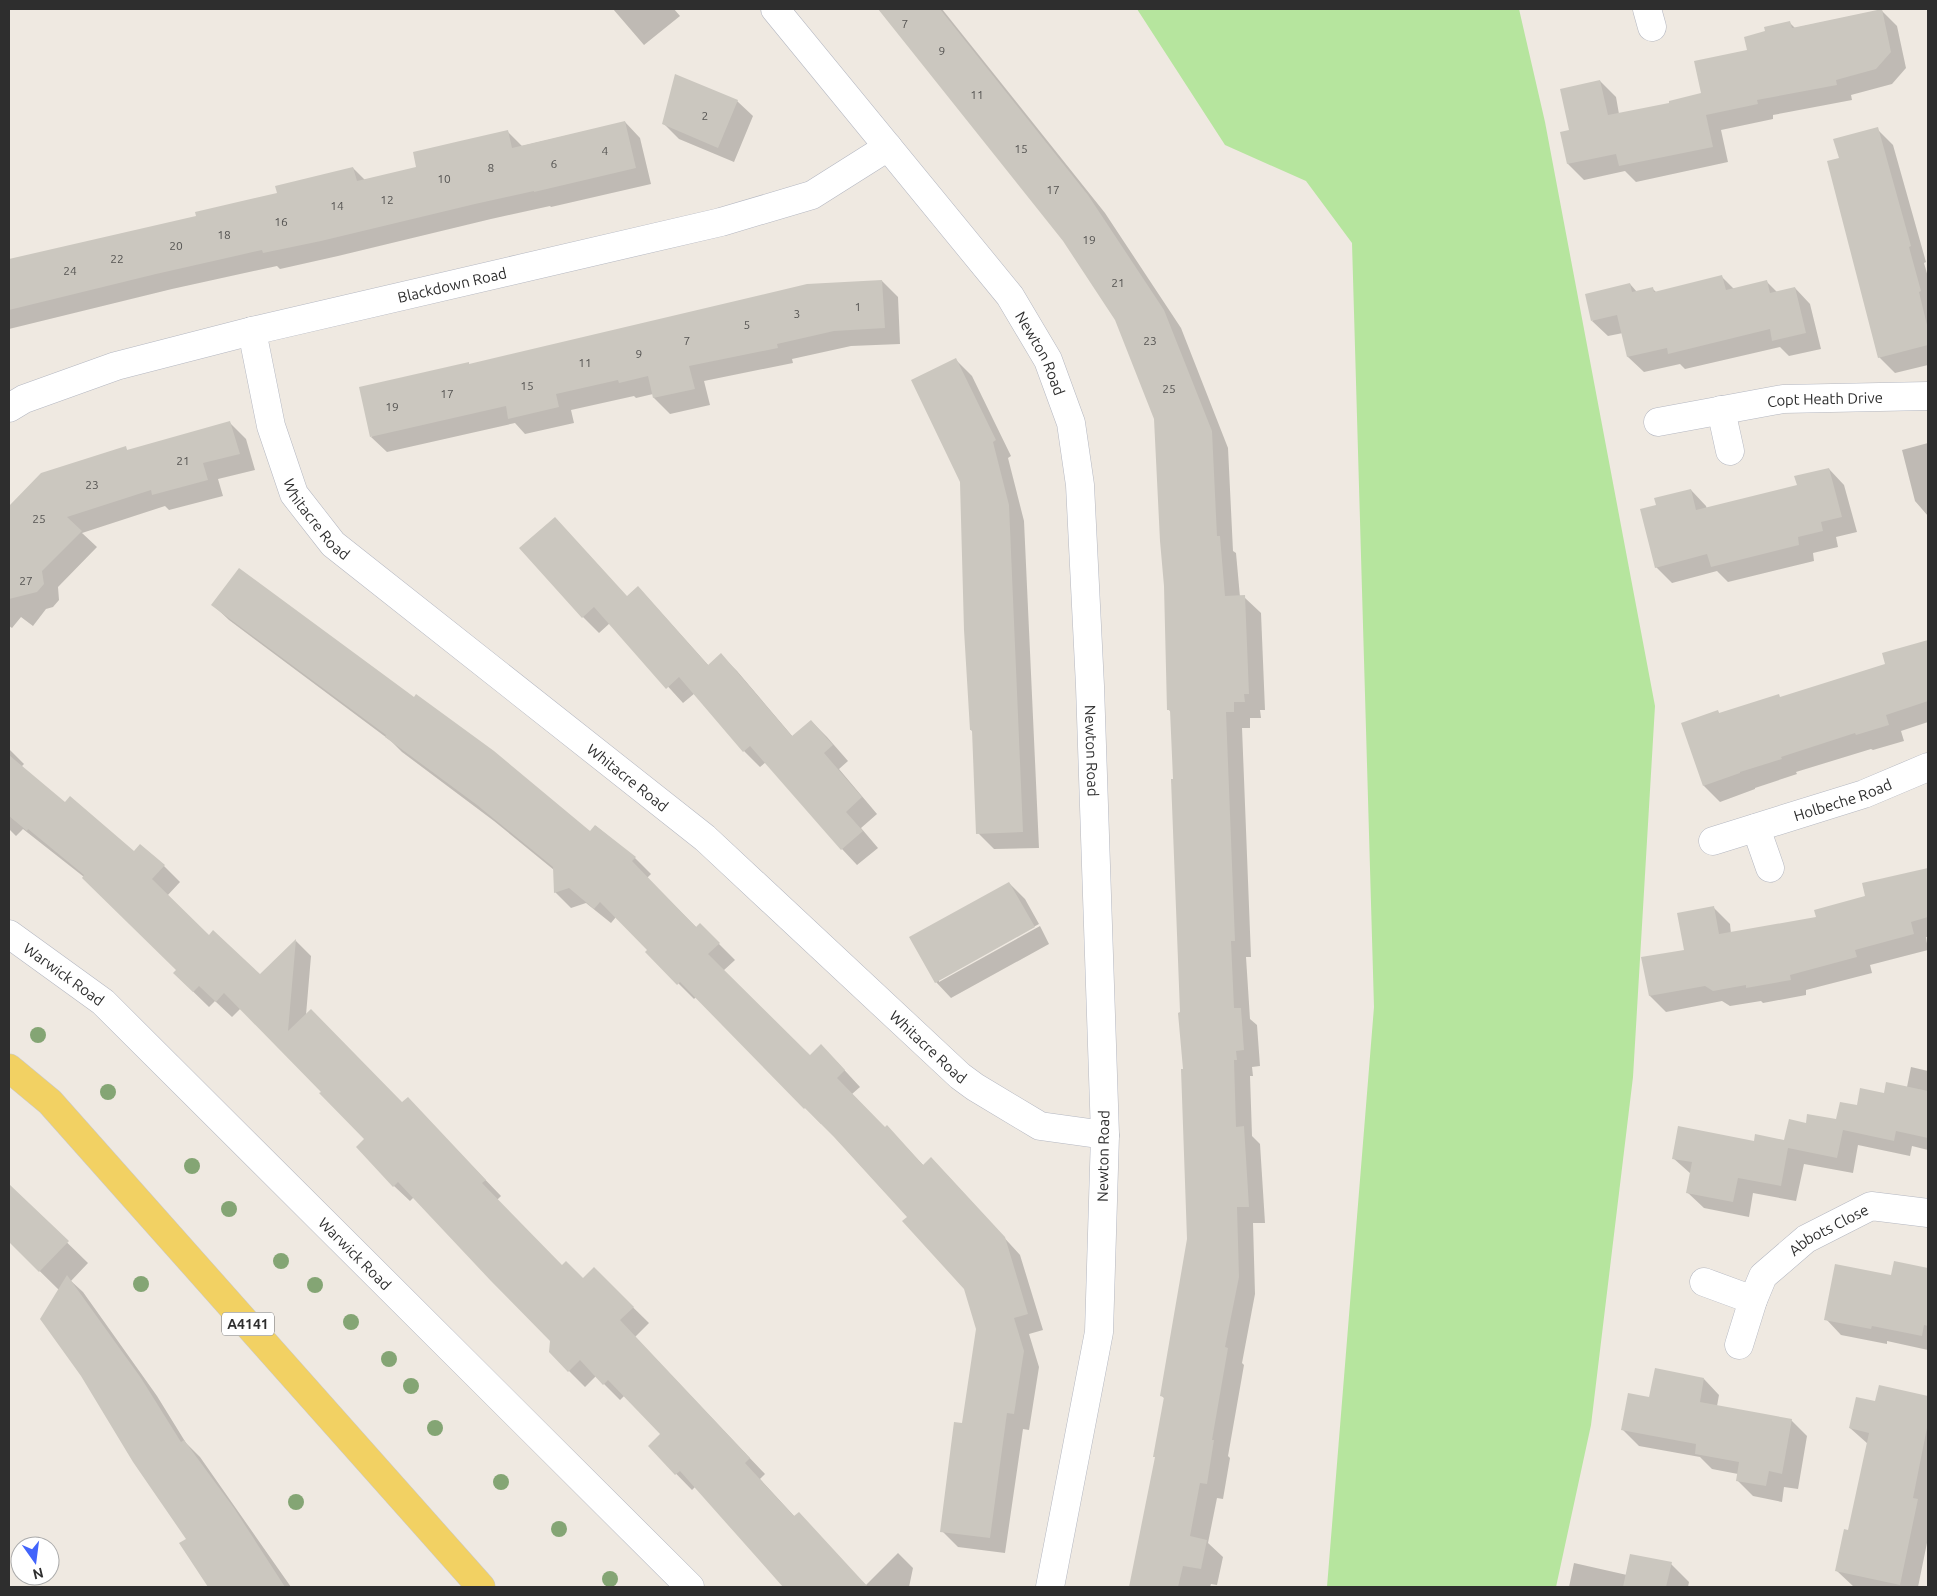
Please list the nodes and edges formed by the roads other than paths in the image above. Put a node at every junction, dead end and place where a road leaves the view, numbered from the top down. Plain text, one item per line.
1 (775, 9) edge
2 (888, 147) junction
3 (252, 331) junction
4 (1928, 396) edge
5 (9, 408) edge
6 (1721, 410) junction
7 (1658, 422) dead end
8 (1730, 451) dead end
9 (1928, 767) edge
10 (1756, 828) junction
11 (1713, 841) dead end
12 (1770, 868) dead end
13 (9, 934) edge
14 (9, 1068) edge
15 (1105, 1135) junction
16 (1928, 1213) edge
17 (1704, 1282) dead end
18 (1753, 1300) junction
19 (1739, 1345) dead end
20 (481, 1587) edge
21 (690, 1587) edge
22 (1050, 1587) edge

1 - 2 street, Newton Road
2 - 3 street, Blackdown Road
2 - 15 street, Newton Road
3 - 5 street, Blackdown Road
3 - 15 street, Whitacre Road
4 - 6 street, Copt Heath Drive
6 - 7 street, Copt Heath Drive
6 - 8 street
9 - 10 street, Holbeche Road
10 - 11 street, Holbeche Road
10 - 12 street
13 - 21 street, Warwick Road
14 - 20 main road, A4141
15 - 22 street, Newton Road
16 - 18 street, Abbots Close
17 - 18 street
18 - 19 street, Abbots Close

